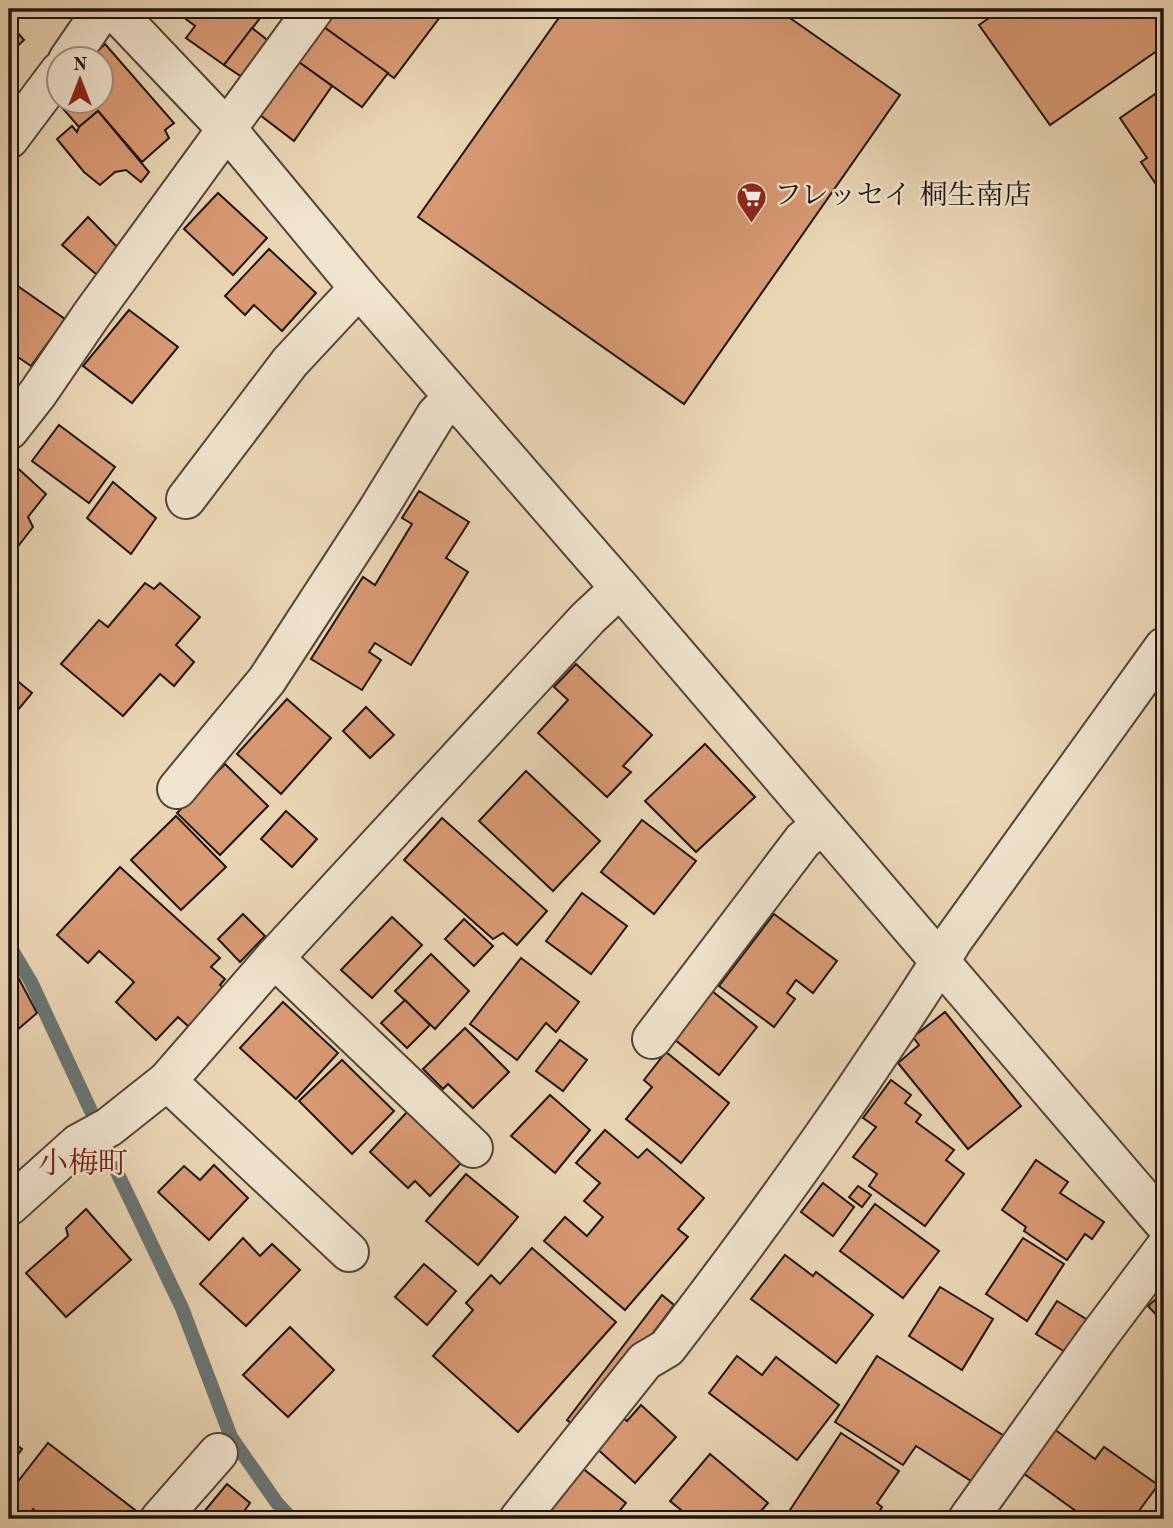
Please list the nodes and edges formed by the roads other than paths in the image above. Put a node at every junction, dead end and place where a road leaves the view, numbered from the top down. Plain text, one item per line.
1 (103, 9) edge
2 (113, 9) edge
3 (314, 9) edge
4 (78, 46) edge
5 (46, 90) edge
6 (226, 128) junction
7 (9, 139) edge
8 (359, 288) junction
9 (453, 397) junction
10 (9, 430) edge
11 (186, 499) dead end
12 (620, 588) junction
13 (1164, 647) edge
14 (177, 789) dead end
15 (822, 825) junction
16 (274, 958) junction
17 (940, 962) junction
18 (652, 1039) dead end
19 (167, 1081) junction
20 (473, 1148) dead end
21 (9, 1206) edge
22 (1164, 1223) edge
23 (1164, 1249) edge
24 (349, 1252) dead end
25 (218, 1453) dead end
26 (160, 1519) edge
27 (519, 1519) edge
28 (968, 1519) edge

1 - 4 street
2 - 6 street
3 - 6 street
5 - 7 street
6 - 8 street
6 - 10 street
8 - 9 street
8 - 11 street
9 - 12 street
9 - 14 street
12 - 15 street
12 - 16 street
13 - 17 street
15 - 17 street
15 - 18 street
16 - 19 street
16 - 20 street
17 - 22 street
17 - 27 street
19 - 21 street
19 - 24 street
23 - 28 street
25 - 26 street

